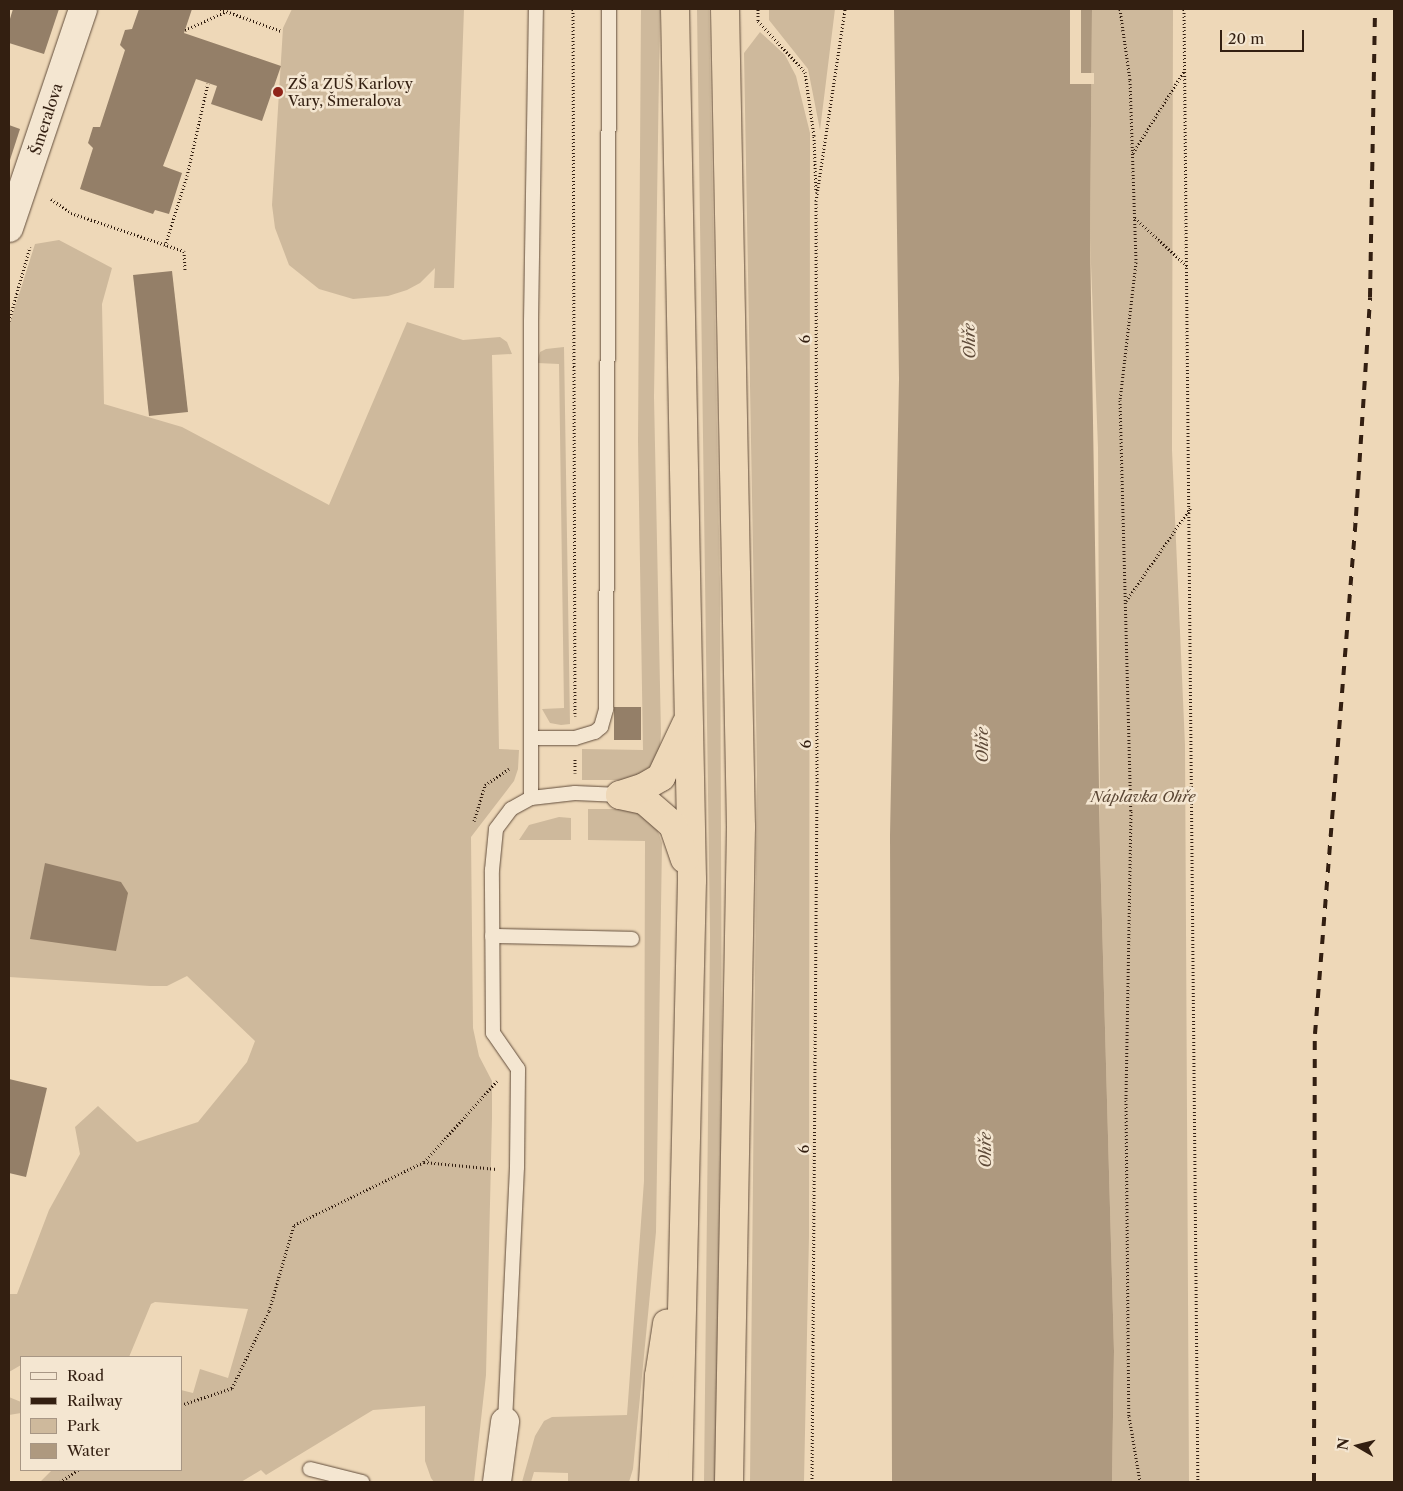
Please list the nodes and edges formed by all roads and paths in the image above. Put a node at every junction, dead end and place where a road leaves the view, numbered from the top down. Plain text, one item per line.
1 (83, 9) edge
2 (220, 9) edge
3 (536, 9) edge
4 (573, 9) edge
5 (609, 9) edge
6 (675, 9) edge
7 (725, 9) edge
8 (758, 9) edge
9 (845, 9) edge
10 (1120, 9) edge
11 (1184, 9) edge
12 (226, 12) junction
13 (185, 30) dead end
14 (281, 31) dead end
15 (1184, 71) junction
16 (208, 83) dead end
17 (1132, 155) junction
18 (51, 199) dead end
19 (816, 201) junction
20 (11, 217) edge
21 (1134, 217) junction
22 (165, 246) junction
23 (1188, 267) junction
24 (185, 270) dead end
25 (1191, 507) junction
26 (1125, 602) junction
27 (691, 713) junction
28 (532, 738) junction
29 (575, 738) junction
30 (575, 793) junction
31 (620, 795) junction
32 (531, 798) junction
33 (692, 880) junction
34 (492, 936) junction
35 (632, 939) dead end
36 (498, 1080) dead end
37 (424, 1162) junction
38 (498, 1169) dead end
39 (684, 1204) junction
40 (182, 1405) edge
41 (505, 1422) joint
42 (310, 1469) dead end
43 (76, 1471) edge
44 (60, 1482) edge
45 (362, 1482) edge
46 (497, 1482) edge
47 (653, 1482) edge
48 (678, 1482) edge
49 (729, 1482) edge
50 (812, 1482) edge
51 (1140, 1482) edge
52 (1198, 1482) edge

1 - 20 street, Šmeralova
2 - 12 path
3 - 28 lane
4 - 29 path
5 - 29 lane
6 - 27 highway
7 - 49 highway
8 - 19 path
9 - 19 path, 6
10 - 17 path
11 - 15 path
12 - 13 path
12 - 14 path
15 - 17 path
15 - 23 path
16 - 22 path
17 - 21 path
18 - 22 path
19 - 50 path, 6
21 - 23 path
21 - 26 path
22 - 24 path
23 - 25 path
25 - 26 path
25 - 52 path
26 - 51 path
27 - 31 highway
27 - 33 highway
28 - 29 lane
28 - 32 lane
29 - 30 path
30 - 31 lane
30 - 32 lane
31 - 33 highway
32 - 34 lane
33 - 39 highway
34 - 35 lane
34 - 41 lane
36 - 37 path
37 - 38 path
37 - 40 path
39 - 47 highway
39 - 48 highway
41 - 46 street
42 - 45 lane
43 - 44 path

